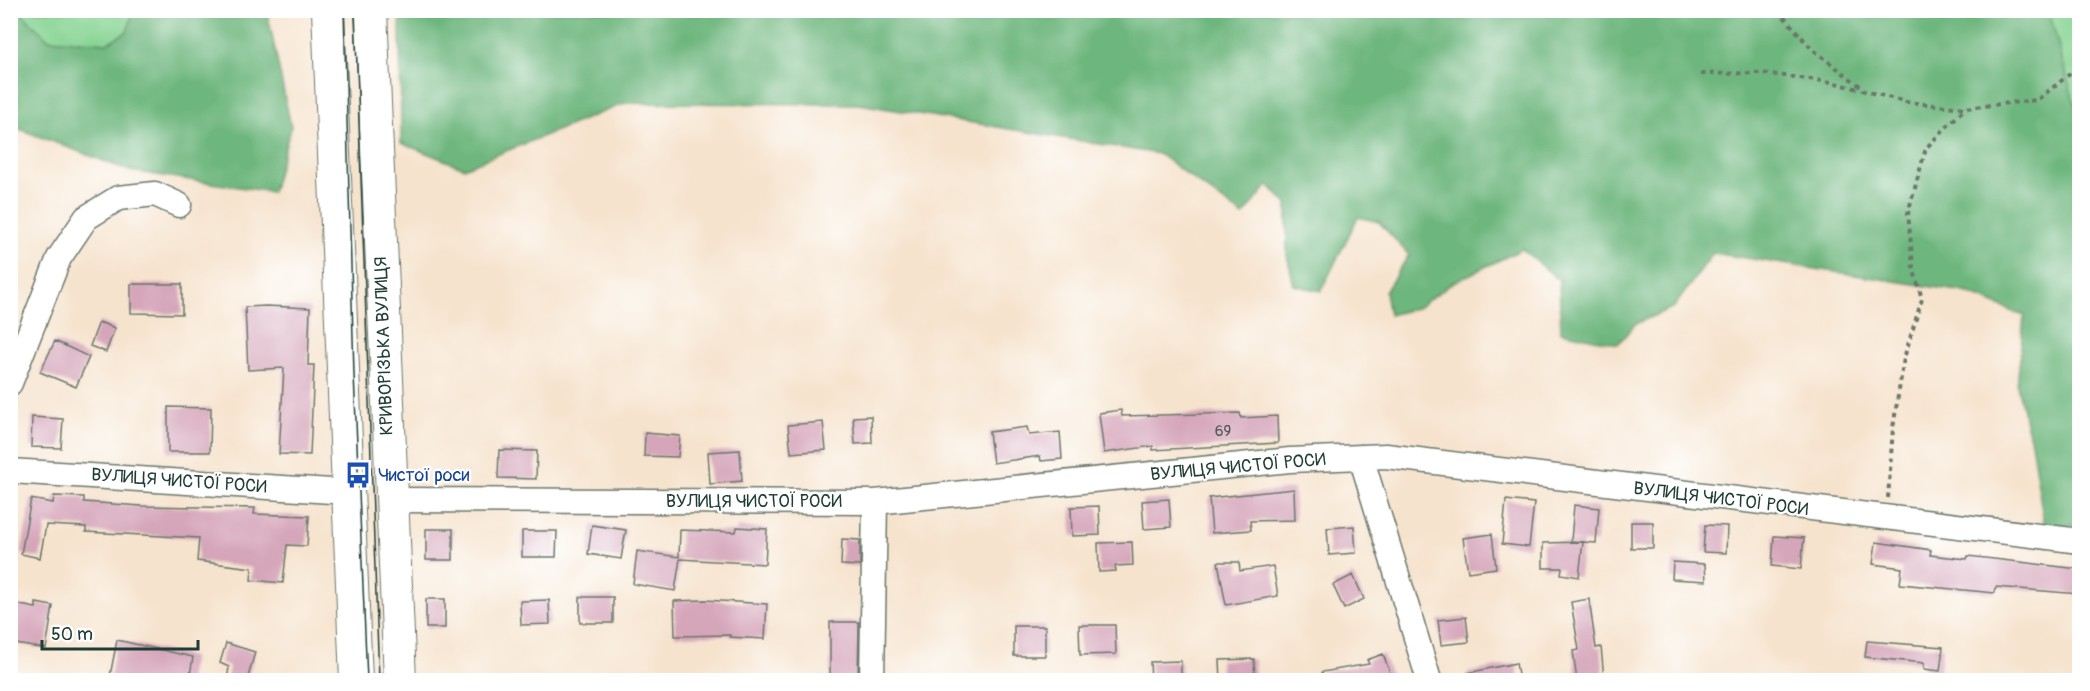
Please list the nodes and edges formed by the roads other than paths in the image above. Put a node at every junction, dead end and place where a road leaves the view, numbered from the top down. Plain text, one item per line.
1 (328, 10) edge
2 (370, 10) edge
3 (179, 205) dead end
4 (10, 383) edge
5 (1361, 457) junction
6 (10, 471) edge
7 (348, 492) junction
8 (393, 500) junction
9 (875, 502) junction
10 (2079, 541) edge
11 (356, 681) edge
12 (400, 681) edge
13 (872, 681) edge
14 (1428, 681) edge

1 - 7 main road
2 - 8 main road, КРИВОРІЗЬКА ВУЛИЦЯ
3 - 4 street
5 - 9 street, ВУЛИЦЯ ЧИСТОЇ РОСИ
5 - 10 street, ВУЛИЦЯ ЧИСТОЇ РОСИ
5 - 14 street
6 - 7 street, ВУЛИЦЯ ЧИСТОЇ РОСИ
7 - 11 main road
8 - 9 street, ВУЛИЦЯ ЧИСТОЇ РОСИ
8 - 12 main road, КРИВОРІЗЬКА ВУЛИЦЯ
9 - 13 street

